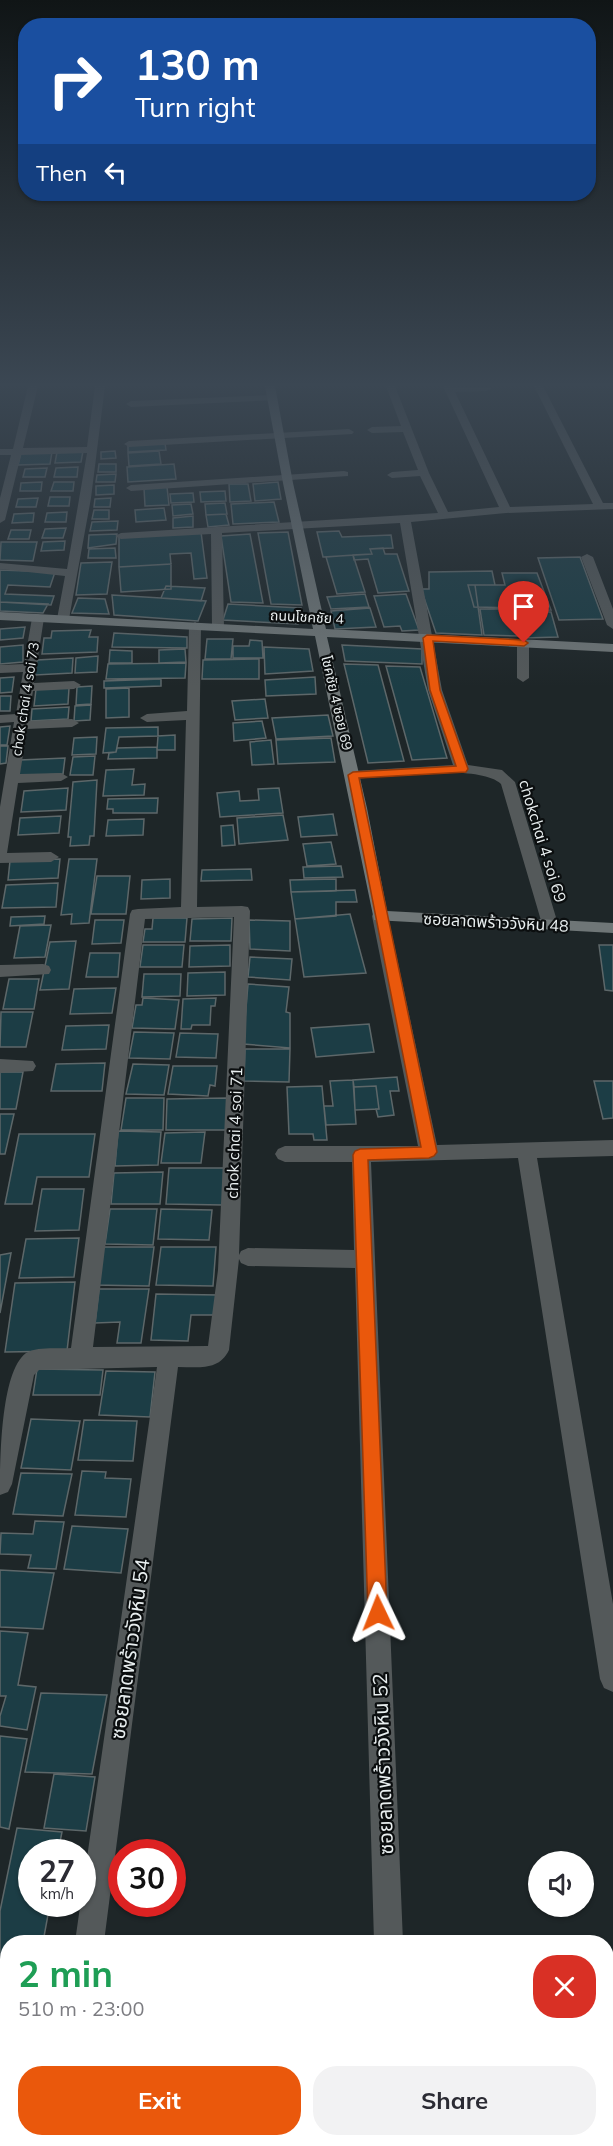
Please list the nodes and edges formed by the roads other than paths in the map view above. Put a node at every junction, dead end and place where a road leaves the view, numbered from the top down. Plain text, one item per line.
1 (8, 486) edge
2 (87, 486) edge
3 (160, 486) edge
4 (287, 486) edge
5 (430, 486) edge
6 (495, 486) edge
7 (589, 486) edge
8 (131, 488) dead end
9 (613, 506) edge
10 (600, 507) junction
11 (506, 510) junction
12 (445, 516) junction
13 (405, 519) junction
14 (0, 520) edge
15 (298, 525) junction
16 (216, 530) junction
17 (121, 536) dead end
18 (587, 557) dead end
19 (0, 566) edge
20 (72, 573) junction
21 (0, 616) edge
22 (38, 618) junction
23 (63, 619) junction
24 (613, 625) edge
25 (195, 626) junction
26 (218, 627) junction
27 (320, 633) junction
28 (427, 638) junction
29 (524, 643) junction
30 (613, 648) edge
31 (30, 668) junction
32 (0, 669) edge
33 (523, 678) dead end
34 (74, 685) dead end
35 (27, 687) junction
36 (194, 715) junction
37 (147, 718) dead end
38 (0, 719) edge
39 (21, 721) junction
40 (72, 723) dead end
41 (462, 769) junction
42 (8, 770) edge
43 (353, 775) junction
44 (62, 777) dead end
45 (1, 843) edge
46 (51, 857) dead end
47 (0, 858) edge
48 (189, 912) junction
49 (380, 916) junction
50 (550, 924) junction
51 (613, 928) edge
52 (43, 970) dead end
53 (0, 971) edge
54 (0, 1066) edge
55 (27, 1066) dead end
56 (613, 1148) edge
57 (526, 1151) junction
58 (429, 1152) junction
59 (285, 1154) dead end
60 (360, 1155) junction
61 (248, 1257) dead end
62 (365, 1259) junction
63 (169, 1356) junction
64 (81, 1357) junction
65 (0, 1485) edge
66 (613, 1679) edge
67 (91, 1935) edge
68 (390, 1935) edge

1 - 14 street
2 - 20 street
3 - 8 street
4 - 15 street, โชคชัย 4 ซอย 69
5 - 12 street
6 - 11 street
7 - 10 street
9 - 10 street
10 - 11 street
11 - 12 street
12 - 13 street
13 - 15 street
13 - 28 street
15 - 16 street
15 - 27 street, โชคชัย 4 ซอย 69
16 - 17 street
16 - 26 street
18 - 24 street
19 - 20 street
20 - 23 street
21 - 22 street, ถนนโชคชัย 4
22 - 23 street, ถนนโชคชัย 4
22 - 31 street, chok chai 4 soi 73
23 - 25 street, ถนนโชคชัย 4
25 - 26 street, ถนนโชคชัย 4
25 - 36 street
26 - 27 street, ถนนโชคชัย 4
27 - 28 street, ถนนโชคชัย 4
27 - 43 street, โชคชัย 4 ซอย 69
28 - 29 street, ถนนโชคชัย 4
28 - 41 street
29 - 30 street, ถนนโชคชัย 4
29 - 33 street
31 - 32 street
31 - 35 street, chok chai 4 soi 73
34 - 35 street
35 - 39 street, chok chai 4 soi 73
36 - 37 street
36 - 48 street
38 - 39 street
39 - 40 street
39 - 42 street, chok chai 4 soi 73
41 - 43 street, chokchai 4 soi 69
41 - 50 street, chokchai 4 soi 69
42 - 44 street
42 - 45 street, chok chai 4 soi 73
43 - 49 street, โชคชัย 4 ซอย 69
46 - 47 street
48 - 63 street, chok chai 4 soi 71
48 - 64 street
49 - 50 street, ซอยลาดพร้าววังหิน 48
49 - 58 street
50 - 51 street, ซอยลาดพร้าววังหิน 48
52 - 53 street
54 - 55 street
56 - 57 street
57 - 58 street
57 - 66 street
58 - 60 street
59 - 60 street
60 - 62 street, ซอยลาดพร้าววังหิน 52
61 - 62 street
62 - 68 street, ซอยลาดพร้าววังหิน 52
63 - 64 street
63 - 67 street, ซอยลาดพร้าววังหิน 54
64 - 65 street

